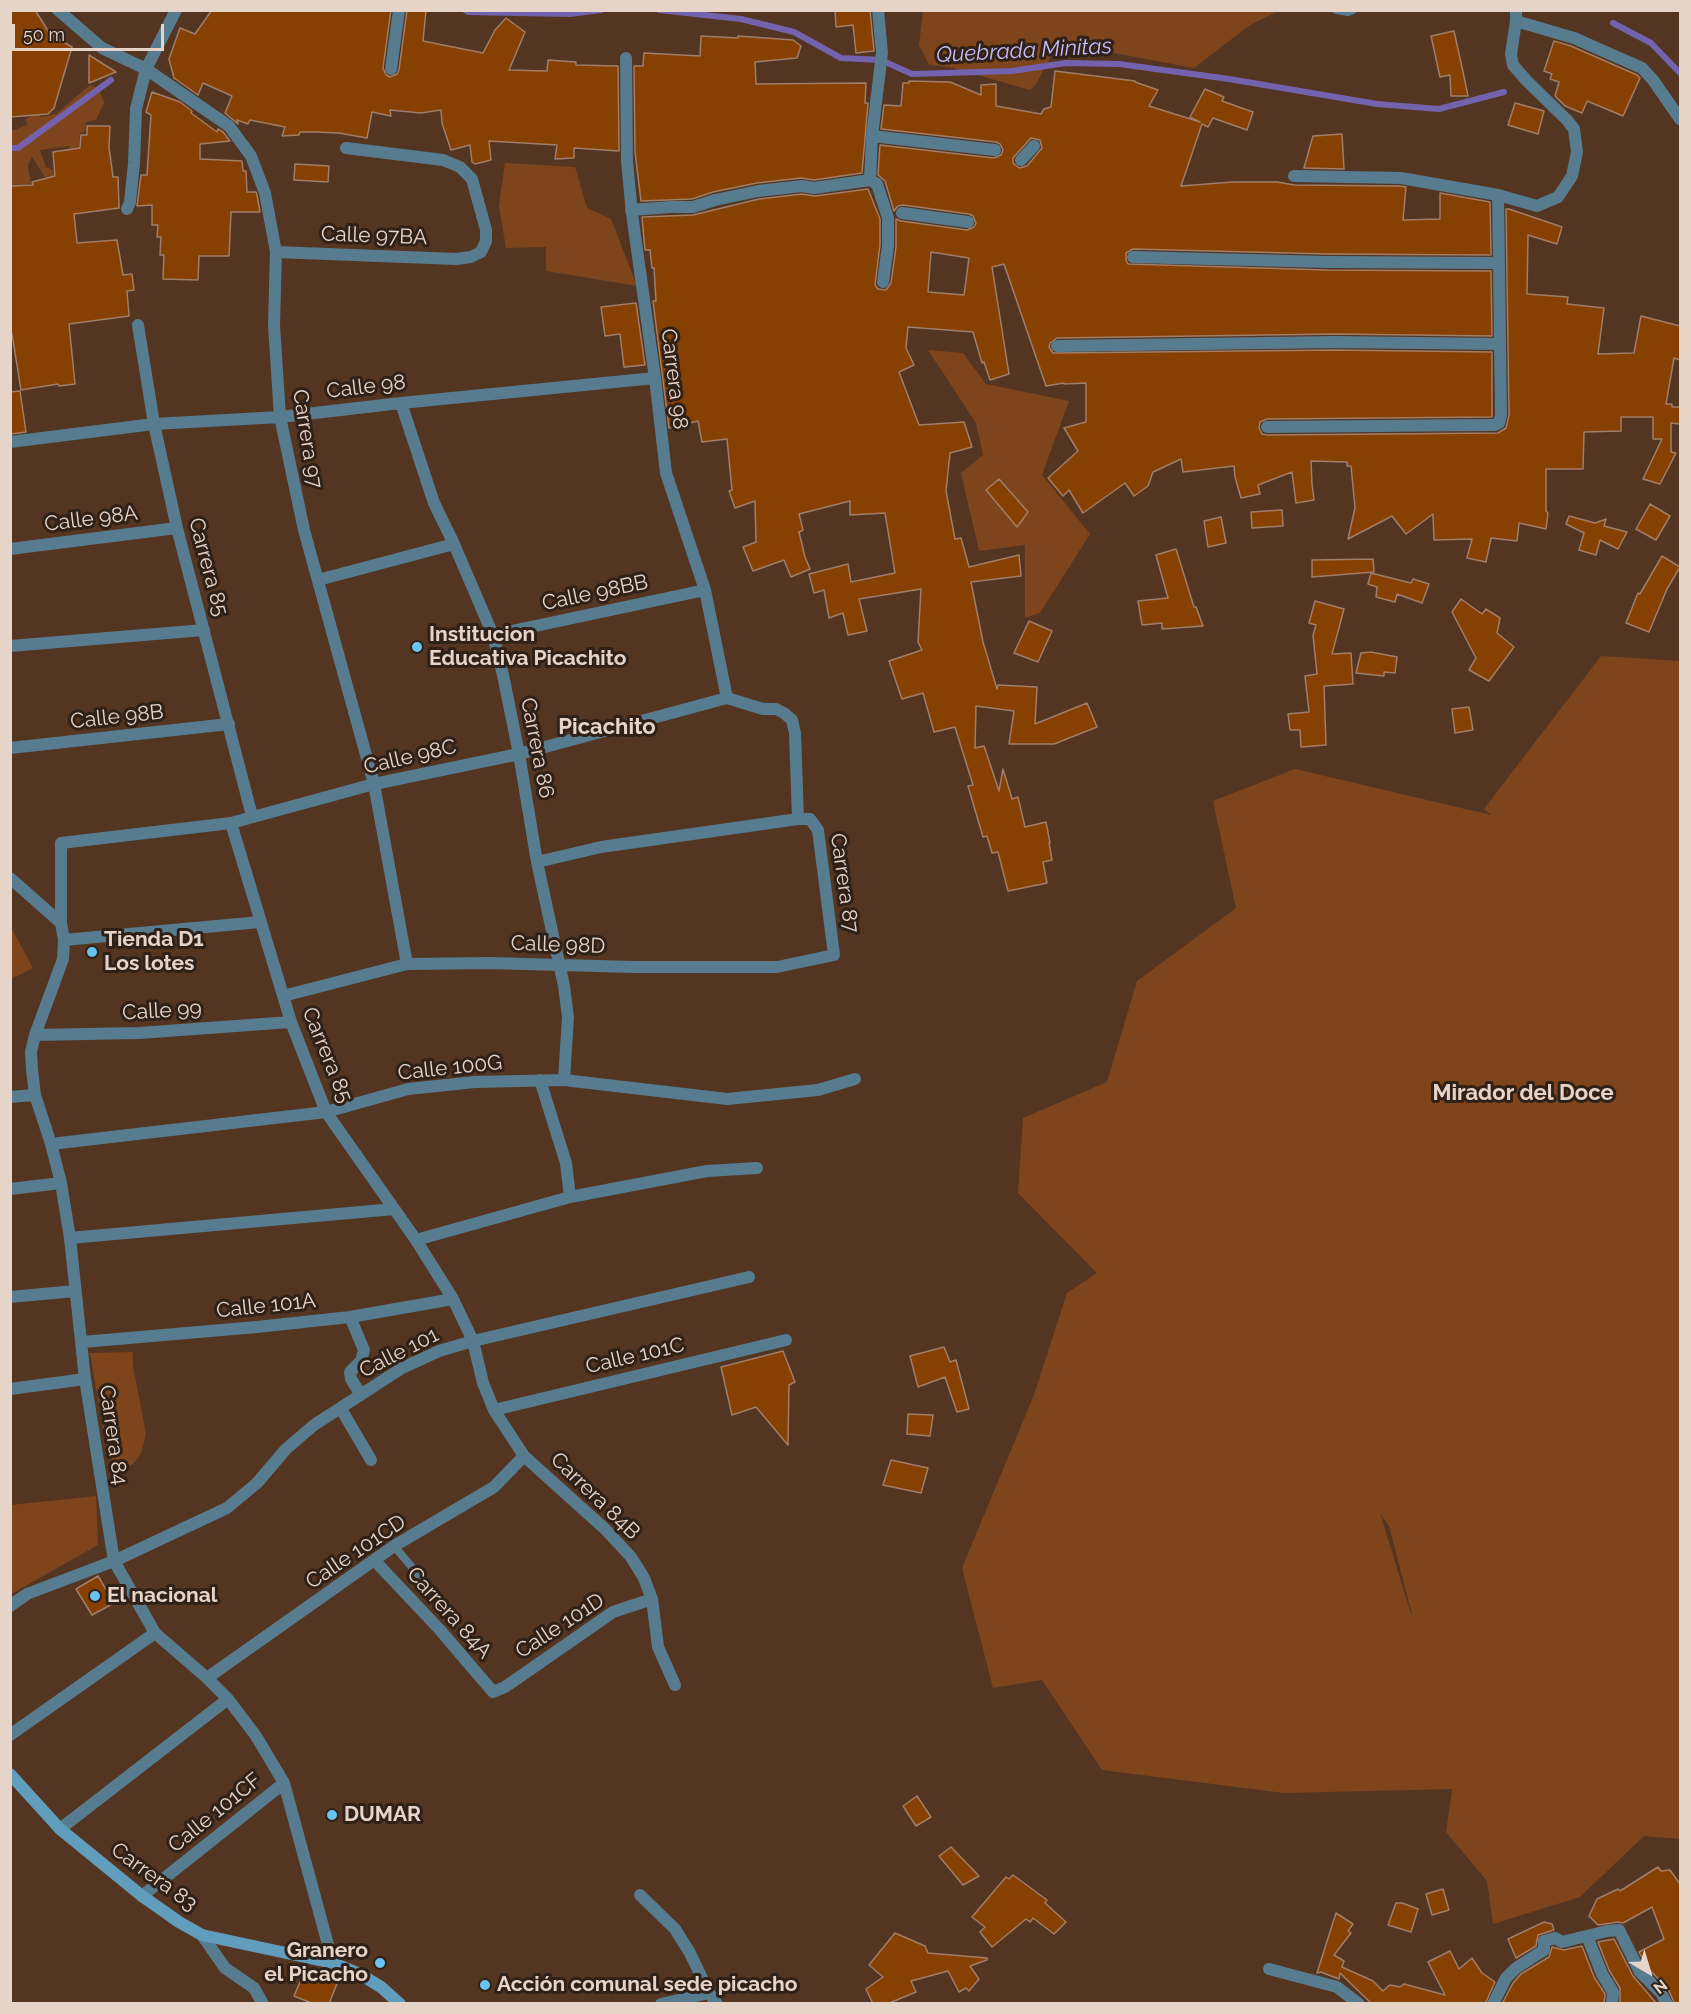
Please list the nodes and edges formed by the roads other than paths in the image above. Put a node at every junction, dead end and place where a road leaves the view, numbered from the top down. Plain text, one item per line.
1 (58, 10) edge
2 (176, 10) edge
3 (399, 10) edge
4 (878, 10) edge
5 (1336, 10) edge
6 (1353, 10) edge
7 (1516, 16) edge
8 (626, 58) dead end
9 (146, 69) junction
10 (391, 69) dead end
11 (1680, 119) edge
12 (872, 136) junction
13 (1034, 146) dead end
14 (346, 148) dead end
15 (995, 150) dead end
16 (1021, 160) dead end
17 (1294, 176) dead end
18 (870, 180) junction
19 (1498, 195) junction
20 (127, 209) dead end
21 (632, 210) junction
22 (902, 213) dead end
23 (968, 222) dead end
24 (276, 252) junction
25 (1132, 257) dead end
26 (1498, 263) junction
27 (884, 282) dead end
28 (138, 325) dead end
29 (1500, 344) junction
30 (1057, 346) dead end
31 (655, 378) junction
32 (400, 403) junction
33 (280, 417) junction
34 (154, 424) junction
35 (1267, 427) dead end
36 (10, 442) edge
37 (177, 528) junction
38 (453, 544) junction
39 (10, 549) edge
40 (318, 580) junction
41 (705, 590) junction
42 (204, 630) junction
43 (493, 635) junction
44 (10, 646) edge
45 (727, 698) junction
46 (229, 724) junction
47 (10, 748) edge
48 (519, 754) junction
49 (374, 784) junction
50 (252, 816) junction
51 (798, 819) junction
52 (231, 823) junction
53 (61, 843) joint
54 (537, 862) junction
55 (10, 878) edge
56 (260, 922) junction
57 (61, 923) junction
58 (64, 940) junction
59 (834, 955) joint
60 (407, 964) junction
61 (560, 965) junction
62 (284, 996) junction
63 (291, 1022) junction
64 (35, 1035) junction
65 (855, 1079) dead end
66 (540, 1080) junction
67 (564, 1080) junction
68 (35, 1095) junction
69 (10, 1097) edge
70 (326, 1112) junction
71 (51, 1144) junction
72 (757, 1168) dead end
73 (61, 1183) junction
74 (10, 1189) edge
75 (570, 1197) junction
76 (394, 1209) junction
77 (70, 1238) junction
78 (416, 1240) junction
79 (749, 1277) dead end
80 (75, 1291) junction
81 (10, 1297) edge
82 (453, 1299) junction
83 (350, 1317) junction
84 (786, 1340) dead end
85 (473, 1341) junction
86 (82, 1342) junction
87 (85, 1379) junction
88 (10, 1389) edge
89 (361, 1395) junction
90 (341, 1409) junction
91 (494, 1410) junction
92 (524, 1456) junction
93 (371, 1460) dead end
94 (394, 1546) junction
95 (114, 1561) junction
96 (375, 1561) junction
97 (422, 1579) dead end
98 (652, 1599) junction
99 (10, 1606) edge
100 (155, 1634) junction
101 (207, 1678) junction
102 (675, 1685) dead end
103 (493, 1692) joint
104 (228, 1699) junction
105 (10, 1734) edge
106 (10, 1774) edge
107 (284, 1783) junction
108 (60, 1829) junction
109 (640, 1895) dead end
110 (142, 1896) junction
111 (202, 1935) junction
112 (1587, 1936) junction
113 (333, 1963) junction
114 (1269, 1969) dead end
115 (713, 1998) edge
116 (1612, 1998) edge
117 (263, 2004) edge
118 (400, 2004) edge
119 (661, 2004) edge
120 (1359, 2004) edge
121 (1493, 2004) edge
122 (1667, 2004) edge

1 - 9 street, Carrera 97
2 - 9 street
3 - 10 street
4 - 12 street
5 - 6 lane
7 - 11 street
7 - 19 street
8 - 21 street, Carrera 98
9 - 20 street
9 - 24 street, Carrera 97
12 - 15 street
12 - 18 street
13 - 16 street
14 - 24 street, Calle 97BA
17 - 19 street
18 - 21 street
18 - 27 street
19 - 26 street
21 - 31 street, Carrera 98
22 - 23 street
24 - 33 street, Carrera 97
25 - 26 street
26 - 29 street
28 - 34 street, Carrera 85
29 - 30 street
29 - 35 street
31 - 32 street, Calle 98
31 - 41 street, Carrera 98
32 - 33 street, Calle 98
32 - 38 street, Carrera 86
33 - 34 street, Calle 98
33 - 40 street, Carrera 97
34 - 36 street, Calle 98
34 - 37 street, Carrera 85
37 - 39 street, Calle 98A
37 - 42 street, Carrera 85
38 - 40 street
38 - 43 street, Carrera 86
40 - 49 street, Carrera 97
41 - 43 street, Calle 98BB
41 - 45 street, Carrera 98
42 - 44 street
42 - 46 street, Carrera 85
43 - 48 street, Carrera 86
45 - 48 street, Calle 98C
45 - 51 street
46 - 47 street, Calle 98B
46 - 50 street, Carrera 85
48 - 49 street, Calle 98C
48 - 54 street, Carrera 86
49 - 50 street, Calle 98C
49 - 60 street, Carrera 97
50 - 52 street, Calle 98C
51 - 54 street
51 - 59 street, Carrera 87
52 - 53 street, Calle 98C
52 - 56 street, Carrera 85
53 - 57 street, Carrera 84
54 - 61 street, Carrera 86
55 - 57 street
56 - 58 street
56 - 62 street, Carrera 85
57 - 58 street, Carrera 84
58 - 64 street, Carrera 84
59 - 61 street, Calle 98D
60 - 61 street, Calle 98D
60 - 62 street, Calle 98D
61 - 67 street, Carrera 86
62 - 63 street, Carrera 85
63 - 64 street, Calle 99
63 - 70 street, Carrera 85
64 - 68 street, Carrera 84
65 - 67 street, Calle 100G
66 - 67 street, Calle 100G
66 - 70 street, Calle 100G
66 - 75 street
68 - 69 street
68 - 71 street, Carrera 84
70 - 71 street, Calle 100G
70 - 76 street, Carrera 85
71 - 73 street, Carrera 84
72 - 75 street
73 - 74 street
73 - 77 street, Carrera 84
75 - 78 street
76 - 77 street
76 - 78 street, Carrera 85
77 - 80 street, Carrera 84
78 - 82 street, Carrera 85
79 - 85 street, Calle 101
80 - 81 street
80 - 86 street, Carrera 84
82 - 83 street, Calle 101A
82 - 85 street, Carrera 85
83 - 86 street, Calle 101A
83 - 89 street
84 - 91 street, Calle 101C
85 - 89 street, Calle 101
85 - 91 street, Carrera 84B
86 - 87 street, Carrera 84
87 - 88 street
87 - 95 street, Carrera 84
89 - 90 street, Calle 101
90 - 93 street
90 - 95 street, Calle 101
91 - 92 street, Carrera 84B
92 - 94 street, Calle 101CD
92 - 98 street, Carrera 84B
94 - 96 street, Calle 101CD
94 - 97 lane
95 - 99 street
95 - 100 street, Carrera 84
96 - 101 street, Calle 101CD
96 - 103 street, Carrera 84A
98 - 102 street, Carrera 84B
98 - 103 street, Calle 101D
100 - 101 street, Carrera 84
100 - 105 street
101 - 104 street, Carrera 84
104 - 107 street, Carrera 84
104 - 108 street
106 - 108 street, Carrera 83
107 - 110 street, Calle 101CF
107 - 113 street, Carrera 84
108 - 110 street, Carrera 83
109 - 115 street
110 - 111 street, Carrera 83
111 - 113 street, Carrera 83
111 - 117 street
112 - 116 street
112 - 121 street
112 - 122 street
113 - 118 street, Carrera 83
114 - 120 street
115 - 119 street

